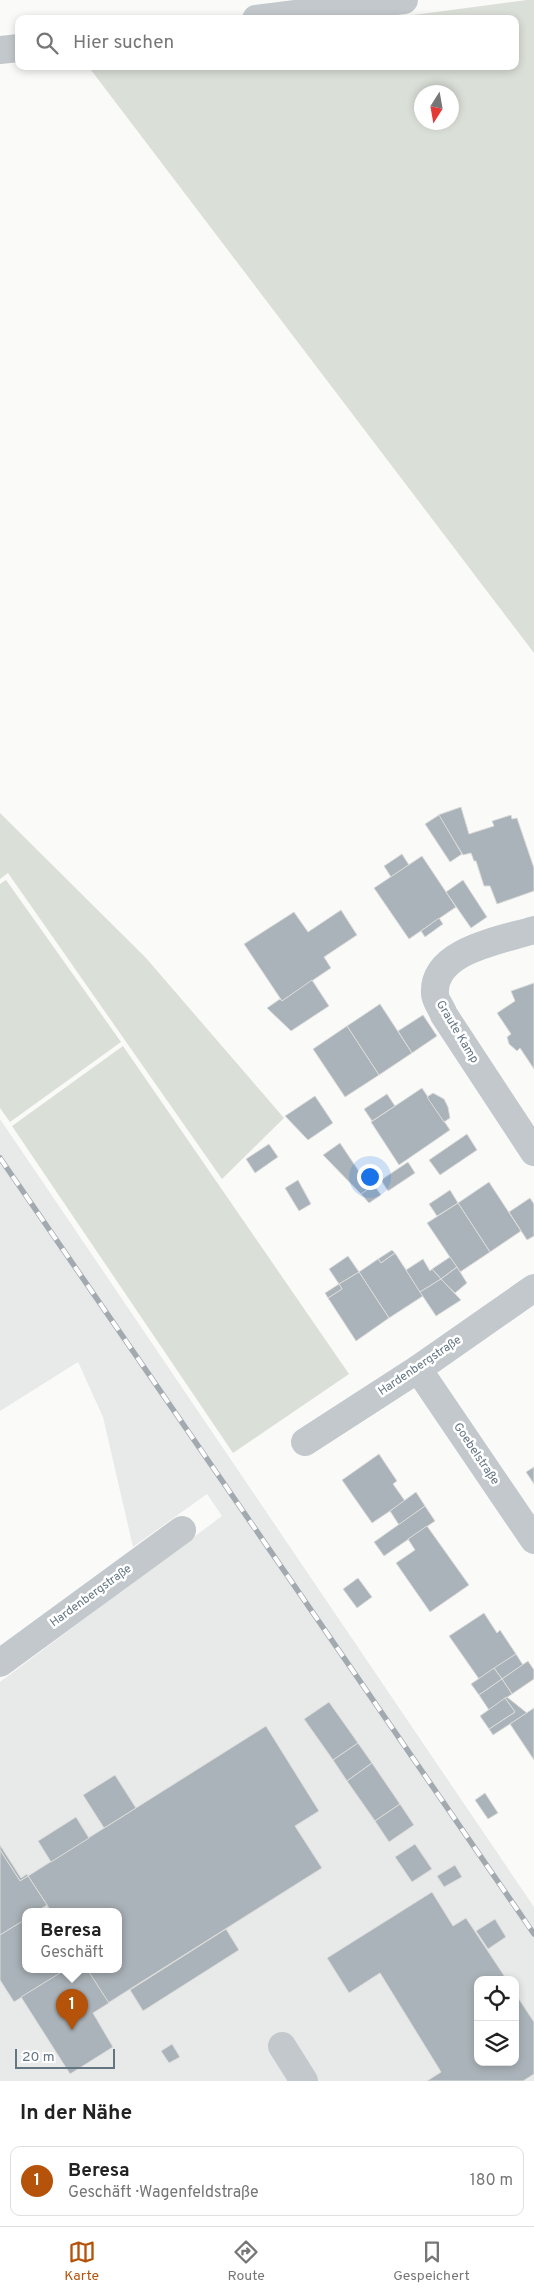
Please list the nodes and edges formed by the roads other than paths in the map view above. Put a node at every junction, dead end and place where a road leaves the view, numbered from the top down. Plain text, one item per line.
1 (404, 0) edge
2 (287, 15) edge
3 (15, 48) edge
4 (0, 50) edge
5 (534, 930) edge
6 (534, 1152) edge
7 (534, 1288) edge
8 (418, 1369) junction
9 (304, 1442) dead end
10 (182, 1530) dead end
11 (534, 1540) edge
12 (0, 1663) edge
13 (282, 2046) dead end
14 (304, 2081) edge

1 - 2 street
3 - 4 street
5 - 6 street, Graute Kamp
7 - 8 street, Hardenbergstraße
8 - 9 street, Hardenbergstraße
8 - 11 street, Goebelstraße
10 - 12 street, Hardenbergstraße
13 - 14 street

